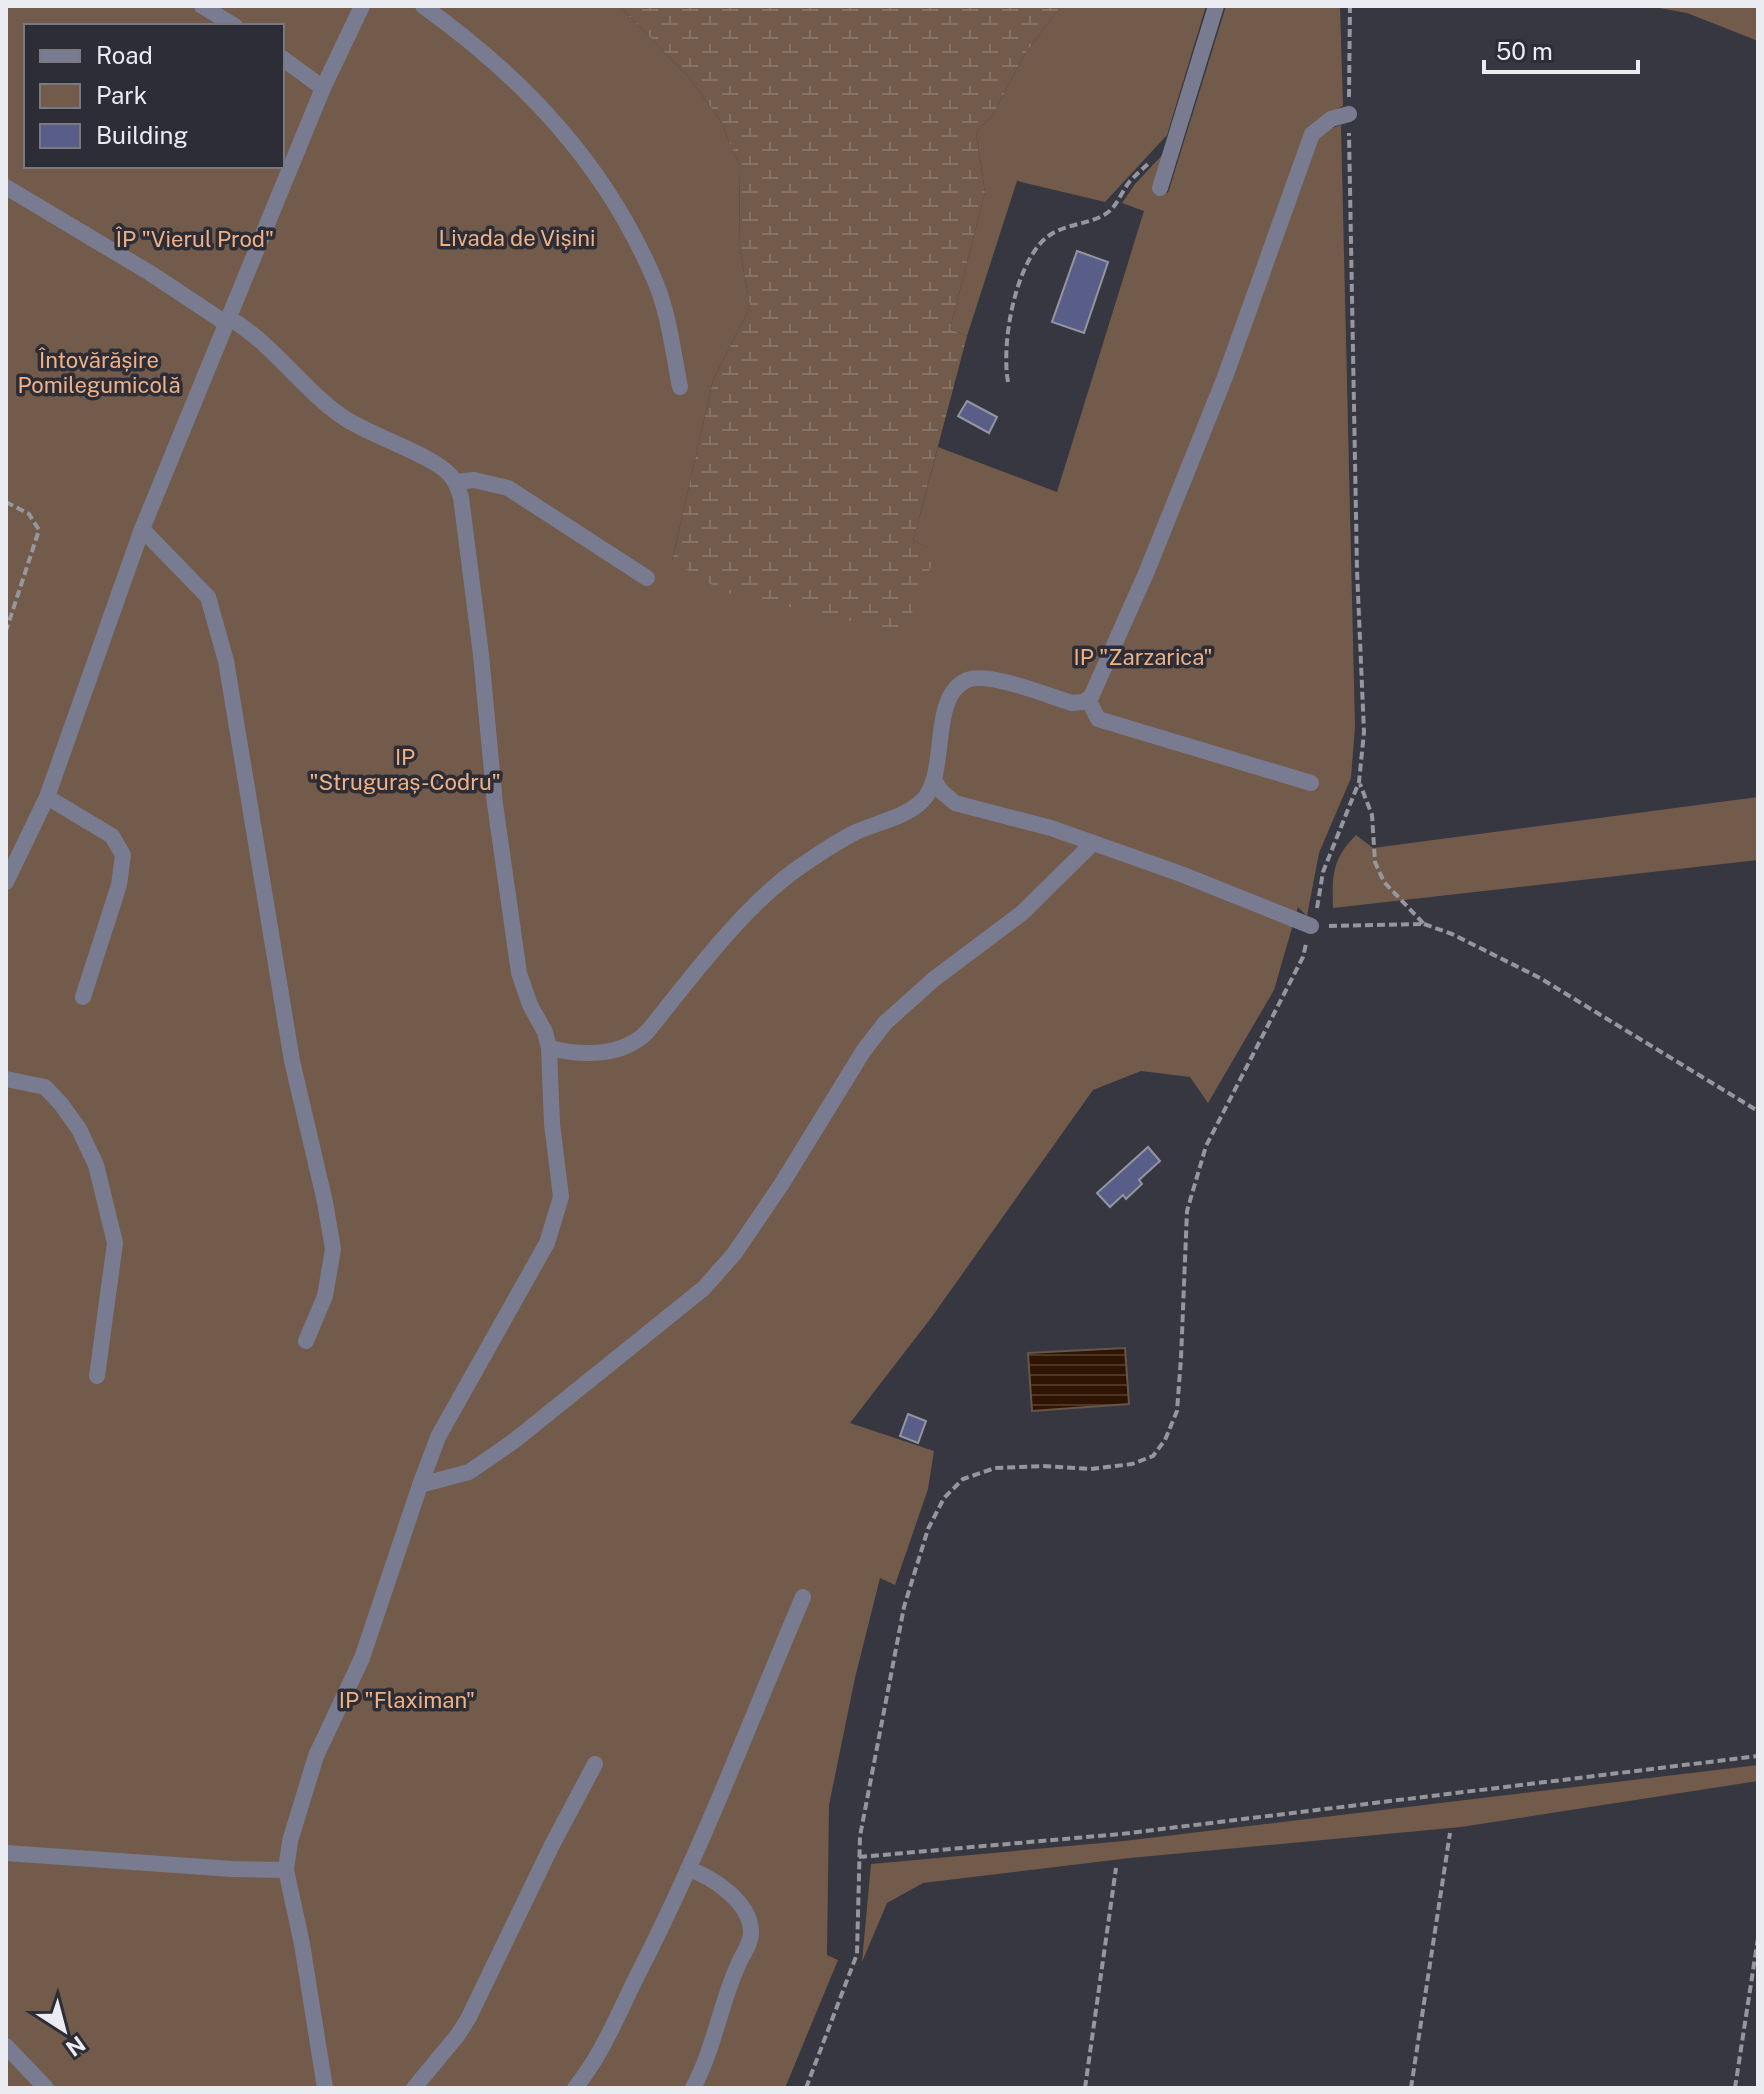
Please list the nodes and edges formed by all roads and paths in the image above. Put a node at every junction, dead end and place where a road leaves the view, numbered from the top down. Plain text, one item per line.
1 (202, 6) edge
2 (362, 6) edge
3 (423, 6) edge
4 (1216, 6) edge
5 (1350, 6) edge
6 (232, 24) edge
7 (284, 59) edge
8 (323, 88) junction
9 (1349, 114) junction
10 (1175, 137) junction
11 (6, 187) edge
12 (1160, 188) dead end
13 (228, 321) junction
14 (1008, 382) dead end
15 (680, 387) dead end
16 (456, 482) junction
17 (6, 502) edge
18 (142, 529) junction
19 (647, 578) dead end
20 (6, 631) edge
21 (1088, 699) junction
22 (934, 780) junction
23 (1359, 782) junction
24 (1311, 783) dead end
25 (47, 797) junction
26 (1093, 843) junction
27 (6, 882) edge
28 (1424, 924) junction
29 (1311, 926) junction
30 (83, 997) dead end
31 (549, 1048) junction
32 (6, 1079) edge
33 (1758, 1111) edge
34 (306, 1341) dead end
35 (97, 1376) dead end
36 (420, 1485) junction
37 (803, 1597) dead end
38 (1758, 1756) edge
39 (595, 1764) dead end
40 (1450, 1833) dead end
41 (6, 1853) edge
42 (859, 1857) junction
43 (1116, 1868) dead end
44 (688, 1869) junction
45 (286, 1870) junction
46 (1758, 1938) edge
47 (6, 2046) edge
48 (46, 2088) edge
49 (325, 2088) edge
50 (414, 2088) edge
51 (575, 2088) edge
52 (693, 2088) edge
53 (806, 2088) edge
54 (1085, 2088) edge
55 (1411, 2088) edge
56 (1735, 2088) edge

1 - 6 street
2 - 8 street
3 - 15 street
4 - 10 street
5 - 9 path
7 - 8 street
8 - 13 street
9 - 21 street
9 - 23 path
10 - 12 street
10 - 14 path
11 - 13 street
13 - 16 street
13 - 18 street
16 - 19 street
16 - 31 street
17 - 20 path
18 - 25 street
18 - 34 street
21 - 22 street
21 - 24 street
22 - 26 street
22 - 31 street
23 - 28 path
23 - 29 path
25 - 27 street
25 - 30 street
26 - 29 street
26 - 36 street
28 - 29 path
28 - 33 path
29 - 42 path
31 - 36 street
32 - 35 street
36 - 45 street
37 - 44 street
38 - 42 path
39 - 50 street
40 - 55 path
41 - 45 street
42 - 53 path
43 - 54 path
44 - 51 street
44 - 52 street
45 - 49 street
46 - 56 path
47 - 48 street

